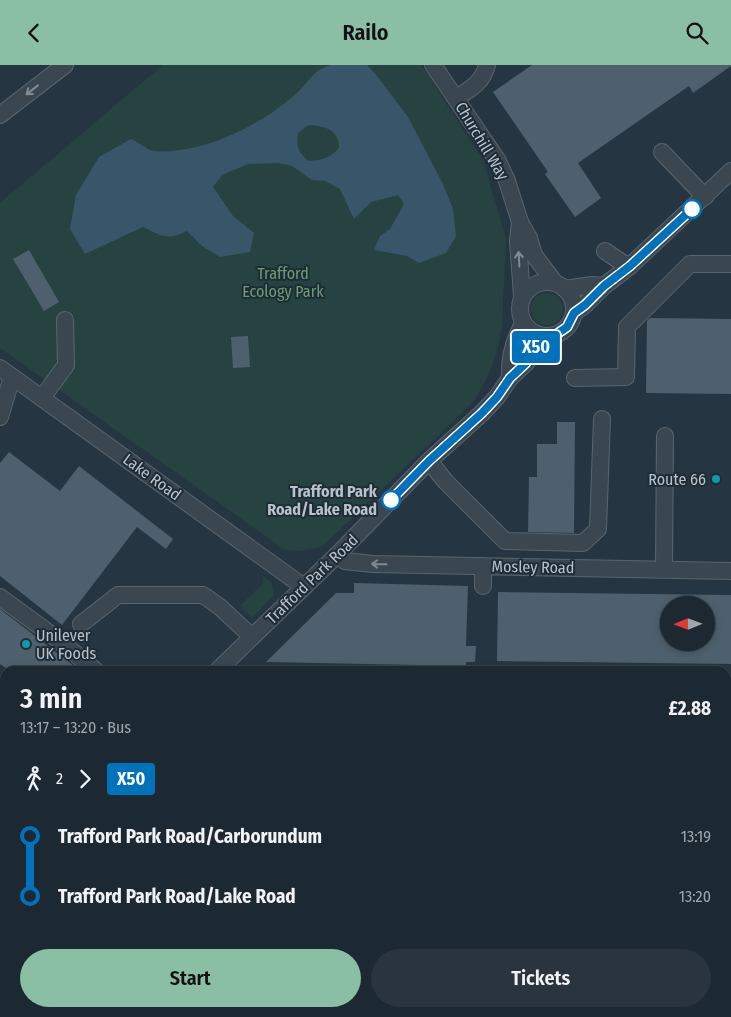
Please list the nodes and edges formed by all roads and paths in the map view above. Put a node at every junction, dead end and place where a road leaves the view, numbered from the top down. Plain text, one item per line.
1 (65, 65) edge
2 (433, 65) edge
3 (487, 65) edge
4 (456, 98) junction
5 (0, 115) edge
6 (662, 152) dead end
7 (731, 171) edge
8 (705, 197) junction
9 (520, 222) junction
10 (605, 251) dead end
11 (731, 264) edge
12 (630, 266) junction
13 (560, 286) junction
14 (604, 286) junction
15 (522, 296) junction
16 (574, 313) junction
17 (65, 320) dead end
18 (523, 324) junction
19 (546, 337) junction
20 (6, 373) edge
21 (510, 378) junction
22 (575, 378) dead end
23 (42, 398) junction
24 (0, 417) edge
25 (602, 419) dead end
26 (665, 436) dead end
27 (429, 461) junction
28 (337, 555) junction
29 (484, 566) junction
30 (664, 569) junction
31 (731, 571) edge
32 (483, 586) dead end
33 (304, 587) junction
34 (0, 597) edge
35 (81, 624) dead end
36 (252, 637) junction
37 (90, 666) edge
38 (229, 666) edge

1 -> 5 street
2 - 4 street, Churchill Way
3 - 4 street
4 - 9 street, Churchill Way
6 - 8 street
7 - 8 street
8 - 12 street
9 - 13 street, Churchill Way
15 -> 9 street, Churchill Way
10 - 12 street
11 - 22 street
12 - 14 street
13 - 14 street
13 - 15 street
13 - 16 street
14 - 16 street
15 - 18 street
16 - 19 street
17 - 23 street
18 - 19 street
18 - 21 street, Trafford Park Road
19 - 21 street, Trafford Park Road
20 - 23 street, Lake Road
20 - 24 street
21 - 27 street, Trafford Park Road
23 - 33 street, Lake Road
25 - 27 street
26 - 30 street
27 - 28 street, Trafford Park Road
29 -> 28 street, Mosley Road
28 - 33 street, Trafford Park Road
29 - 30 street, Mosley Road
29 - 32 street
30 - 31 street, Mosley Road
33 - 36 street, Trafford Park Road
34 - 37 street
35 - 36 street
36 - 38 street, Trafford Park Road

